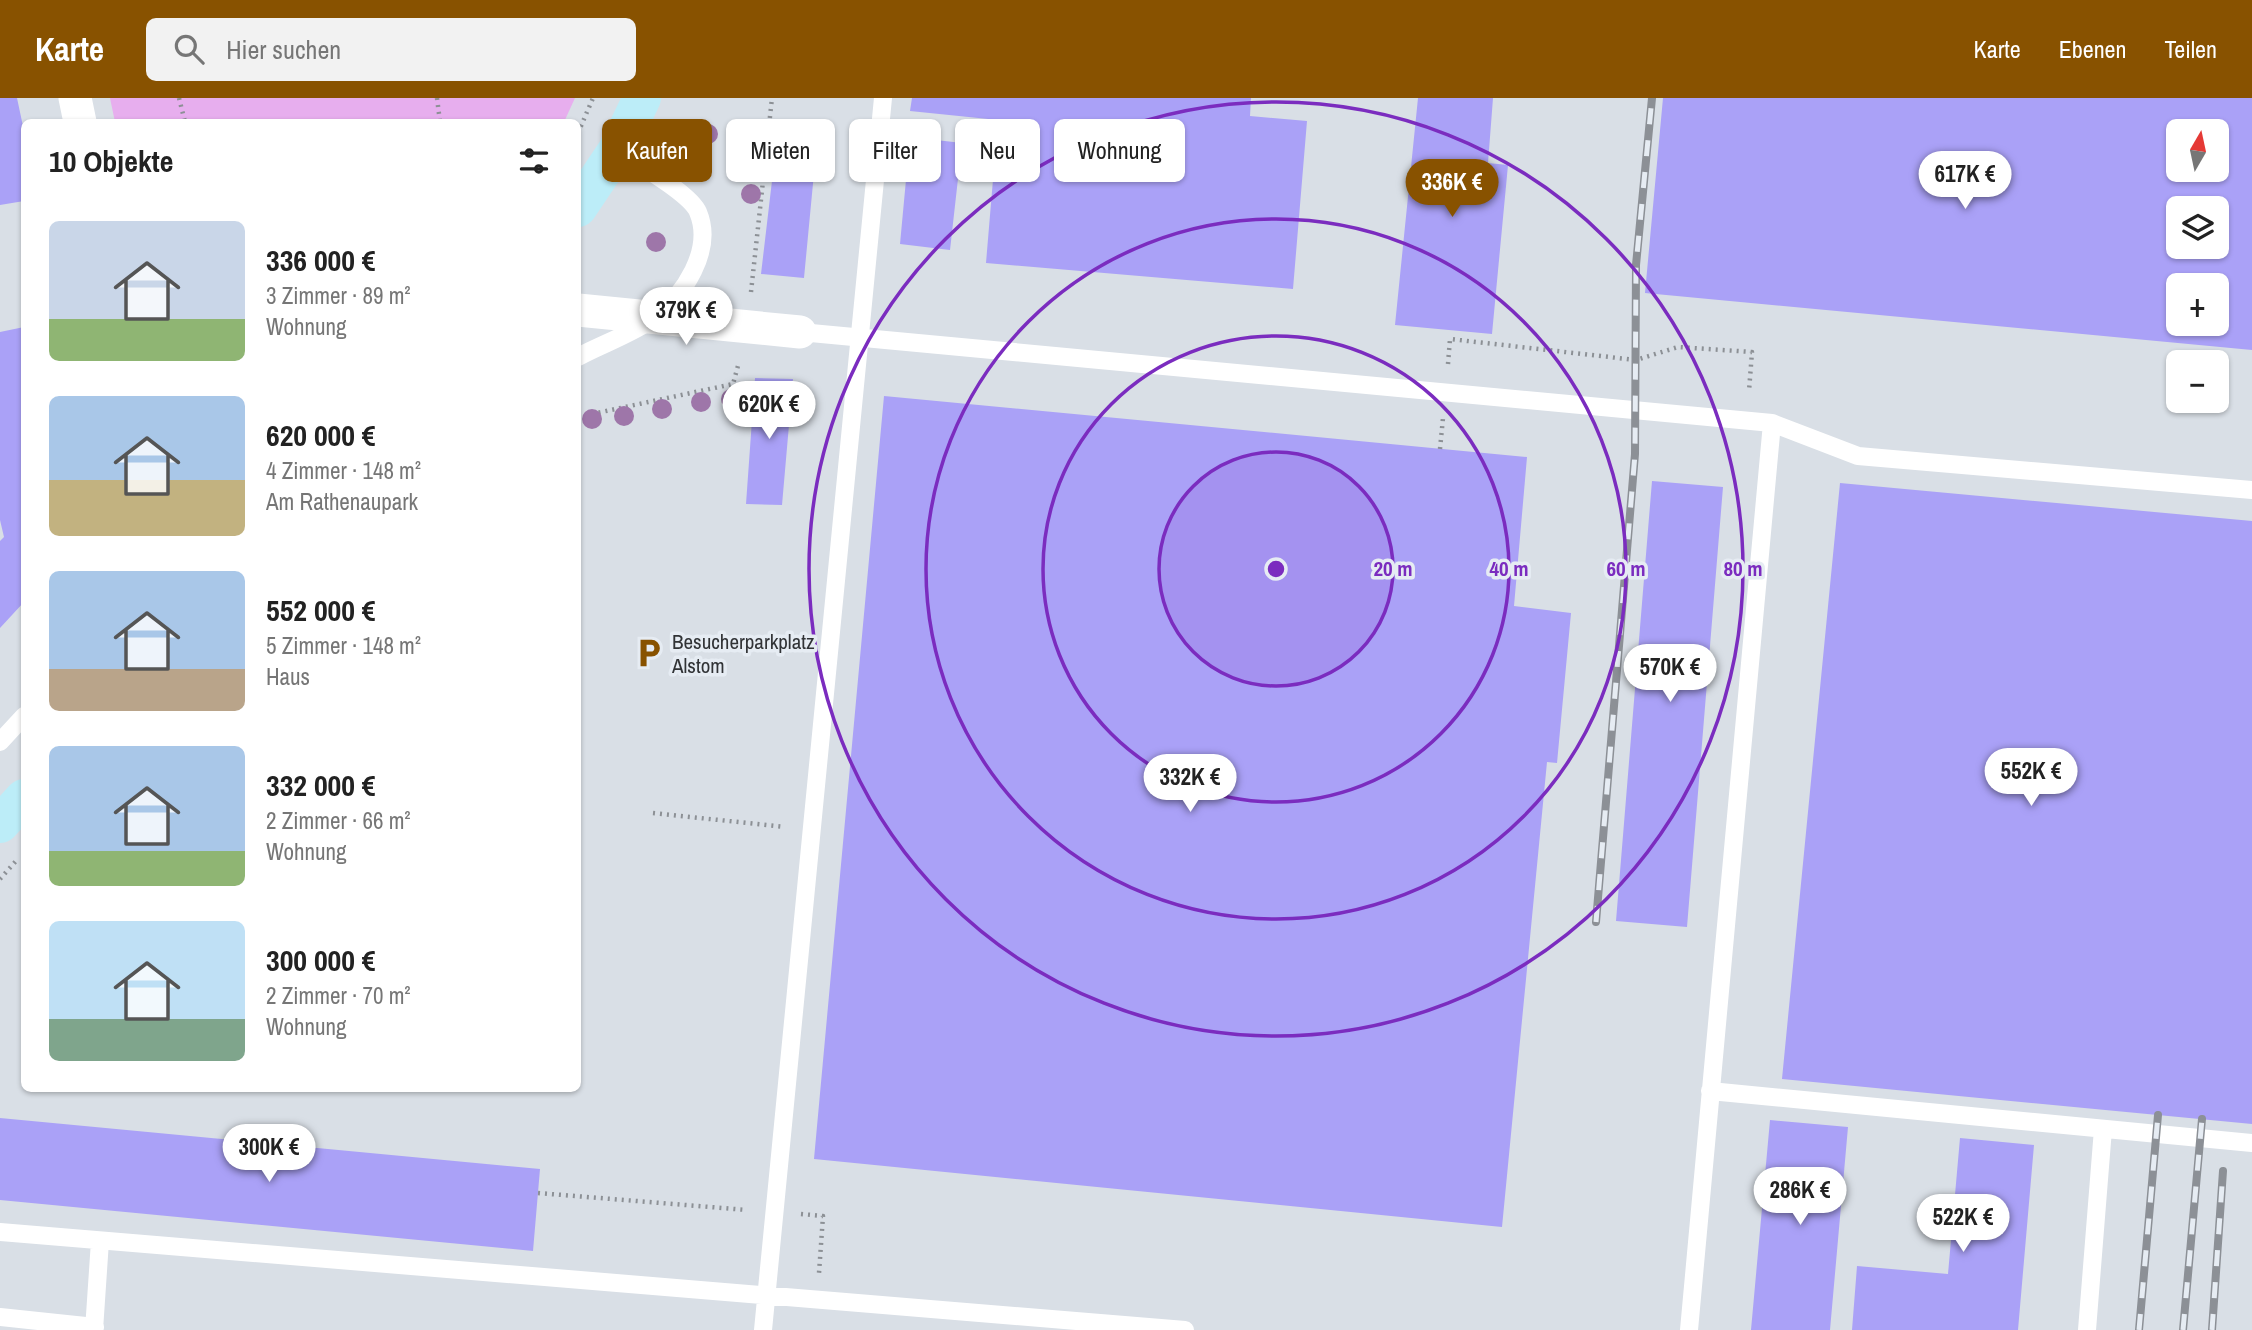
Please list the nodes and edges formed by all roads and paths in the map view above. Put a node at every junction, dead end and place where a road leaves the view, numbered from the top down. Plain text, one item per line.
1 (75, 98) edge
2 (179, 98) edge
3 (437, 98) edge
4 (593, 98) edge
5 (642, 98) edge
6 (883, 98) edge
7 (79, 119) edge
8 (183, 119) edge
9 (440, 119) edge
10 (632, 119) edge
11 (581, 127) edge
12 (602, 172) edge
13 (663, 182) edge
14 (581, 204) edge
15 (581, 310) edge
16 (654, 317) junction
17 (800, 332) joint
18 (859, 336) junction
19 (581, 355) edge
20 (1445, 392) junction
21 (1748, 420) junction
22 (1772, 423) junction
23 (1440, 449) dead end
24 (2252, 490) edge
25 (21, 719) edge
26 (0, 742) edge
27 (21, 801) edge
28 (653, 813) dead end
29 (0, 824) edge
30 (812, 830) junction
31 (21, 856) edge
32 (0, 878) edge
33 (1710, 1091) junction
34 (2103, 1129) junction
35 (2252, 1143) edge
36 (538, 1193) dead end
37 (774, 1212) junction
38 (0, 1232) edge
39 (100, 1241) junction
40 (765, 1294) junction
41 (817, 1298) junction
42 (0, 1317) edge
43 (94, 1328) edge
44 (1174, 1329) edge
45 (763, 1330) edge
46 (1689, 1330) edge
47 (2087, 1330) edge

1 - 7 street
2 - 8 path
3 - 9 path
4 - 11 path
5 - 10 main road
6 - 18 lane
12 - 14 main road
13 - 16 lane
15 - 16 street
16 - 17 street
16 - 19 lane
17 - 18 lane
18 - 20 lane
18 - 30 lane
20 - 21 lane
20 - 21 path
20 - 23 path
21 - 22 lane
22 - 24 lane
22 - 33 lane
25 - 26 lane
27 - 29 main road
28 - 30 path
30 - 37 lane
31 - 32 path
33 - 34 lane
33 - 46 lane
34 - 35 lane
34 - 47 lane
36 - 37 path
37 - 40 lane
37 - 41 path
38 - 39 lane
39 - 40 lane
39 - 43 lane
40 - 41 lane
40 - 45 lane
41 - 44 lane
42 - 43 lane

